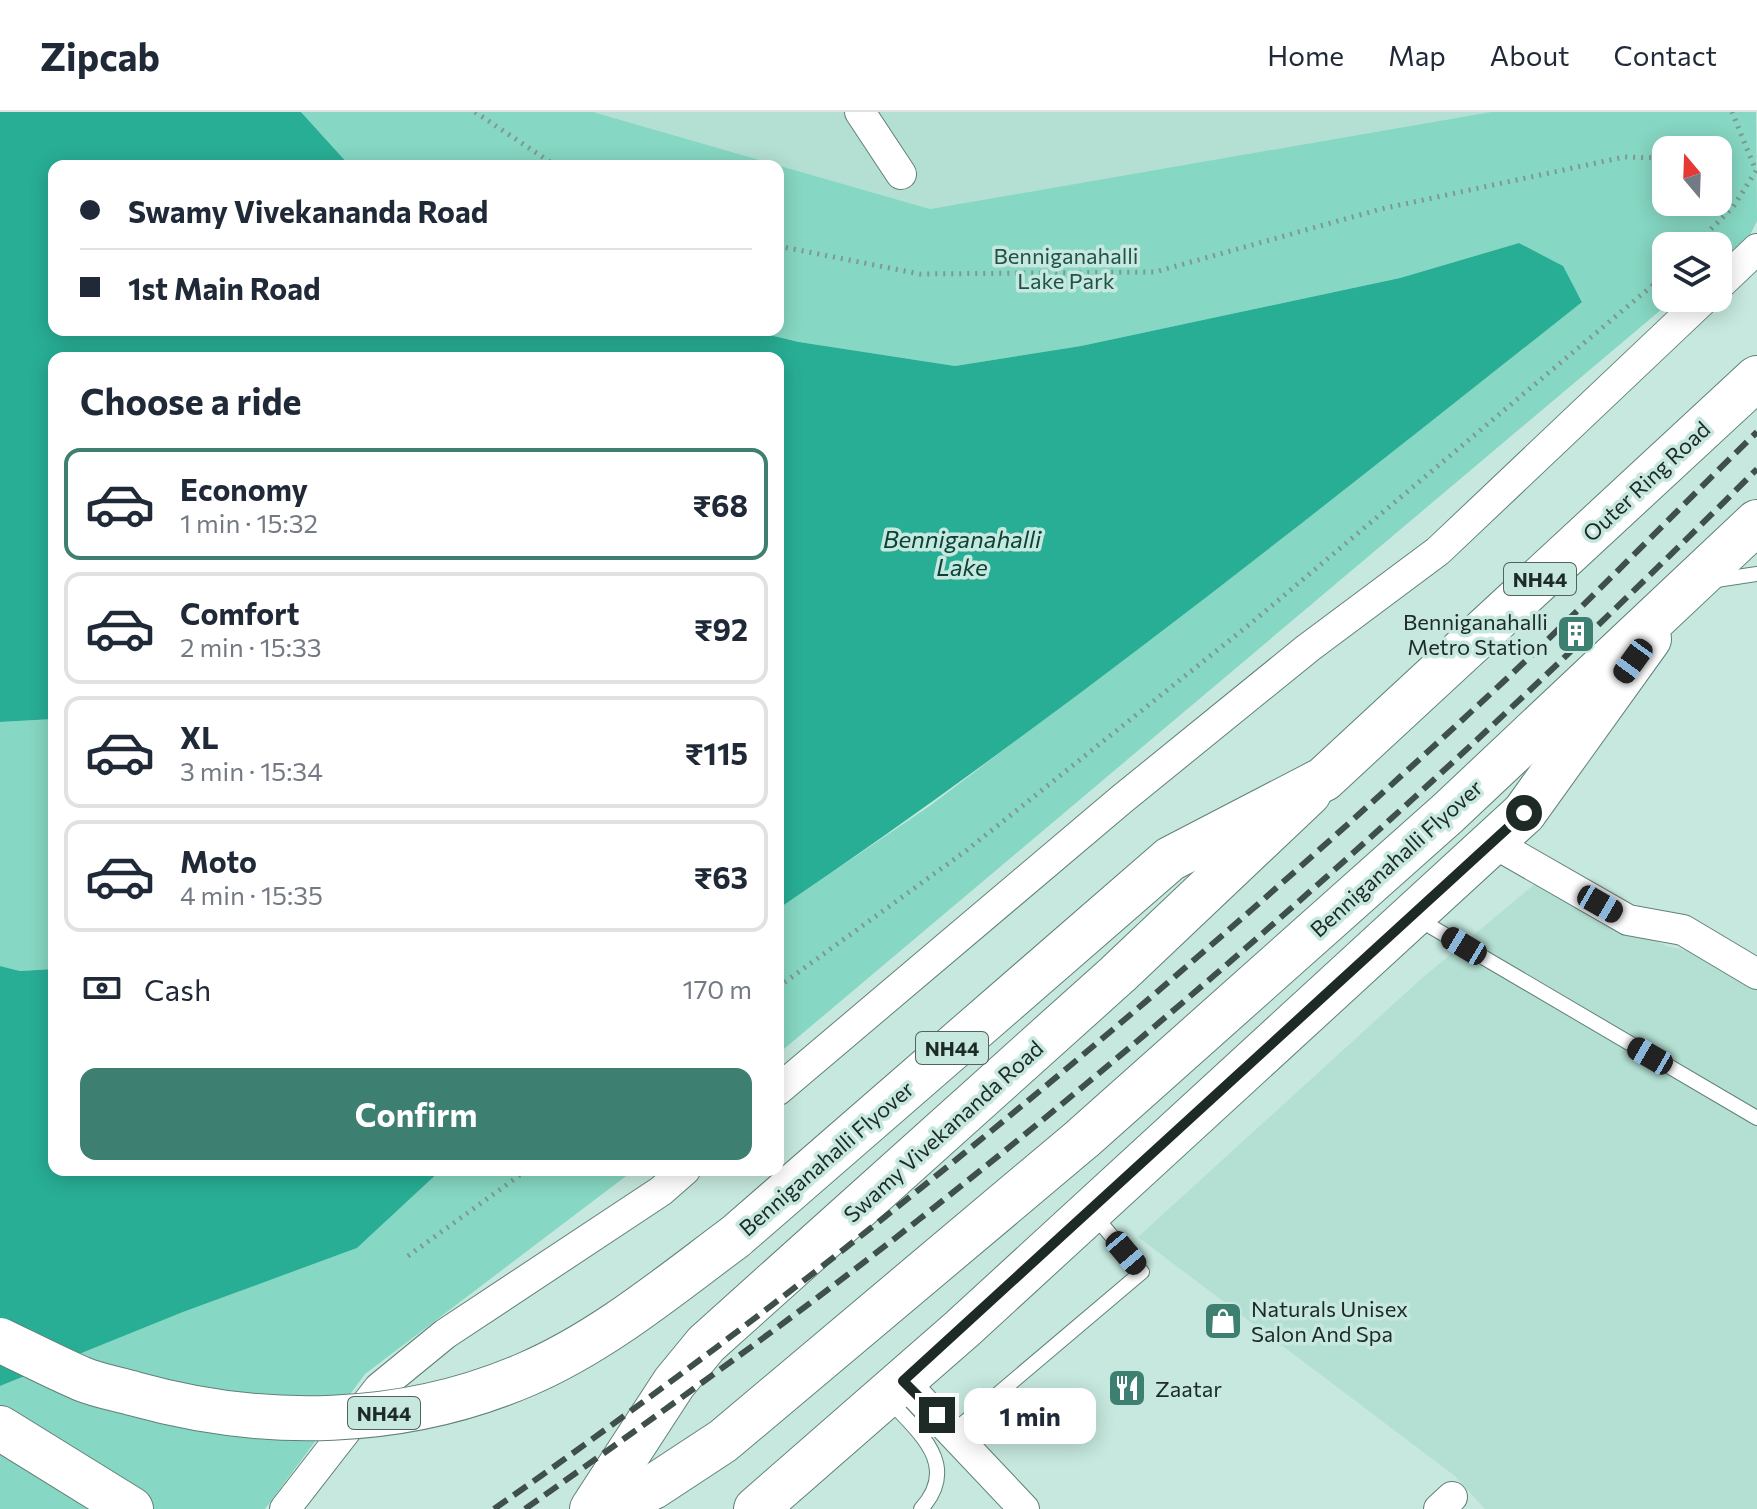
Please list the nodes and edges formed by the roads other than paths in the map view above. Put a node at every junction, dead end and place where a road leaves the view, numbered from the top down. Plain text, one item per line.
1 (860, 112) edge
2 (901, 174) dead end
3 (1757, 249) edge
4 (1732, 273) edge
5 (1690, 312) edge
6 (1757, 378) edge
7 (1757, 522) edge
8 (1757, 574) edge
9 (1688, 585) junction
10 (1324, 779) junction
11 (1492, 842) junction
12 (1411, 915) junction
13 (1757, 974) edge
14 (784, 1085) edge
15 (1757, 1118) edge
16 (678, 1176) edge
17 (1090, 1211) junction
18 (0, 1340) edge
19 (894, 1389) junction
20 (0, 1428) edge
21 (954, 1431) junction
22 (771, 1501) edge
23 (131, 1509) edge
24 (285, 1509) edge
25 (592, 1509) edge
26 (608, 1509) edge
27 (921, 1509) edge
28 (1024, 1509) edge

1 - 2 street
3 - 4 street
5 - 14 street
6 - 10 main road, Outer Ring Road / NH44
7 - 9 main road
8 - 9 lane
9 - 11 main road
9 - 26 main road, Benniganahalli Flyover
10 - 18 main road, Benniganahalli Flyover / NH44, bridge
10 - 25 main road, Swamy Vivekananda Road
11 - 12 main road
11 - 13 street
12 - 15 lane
12 - 17 main road
16 - 24 street
17 - 19 main road
17 - 21 lane
19 - 21 street
19 - 22 main road
19 - 27 lane
20 - 23 main road
21 - 28 street

